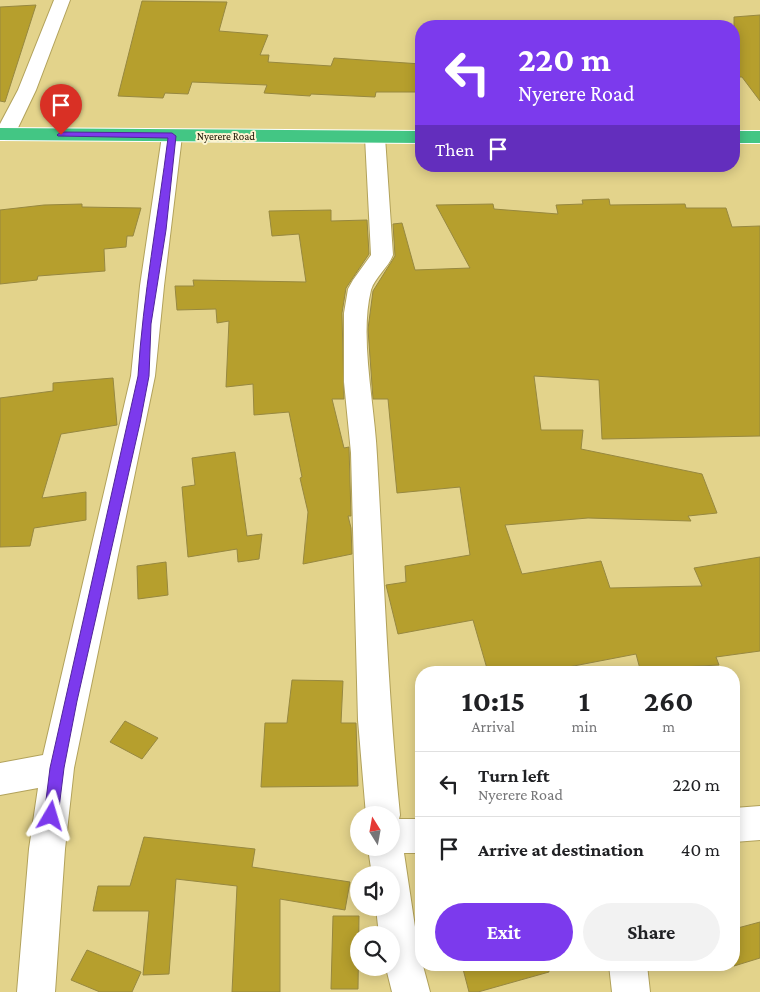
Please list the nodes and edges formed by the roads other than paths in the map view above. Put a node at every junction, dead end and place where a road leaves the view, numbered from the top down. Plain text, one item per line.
1 (62, 0) edge
2 (2, 134) edge
3 (172, 136) junction
4 (375, 136) junction
5 (415, 137) edge
6 (740, 137) edge
7 (760, 137) edge
8 (57, 768) junction
9 (0, 779) edge
10 (382, 806) edge
11 (760, 823) edge
12 (740, 825) edge
13 (400, 836) edge
14 (415, 836) edge
15 (396, 916) edge
16 (629, 971) edge
17 (36, 992) edge
18 (411, 992) edge
19 (631, 992) edge

1 - 2 street
2 - 3 highway, Nyerere Road
3 - 4 highway, Nyerere Road
3 - 8 street
4 - 5 highway, Nyerere Road
4 - 10 street
6 - 7 highway
8 - 9 street
8 - 17 street
11 - 12 street
13 - 14 street
15 - 18 street
16 - 19 street

